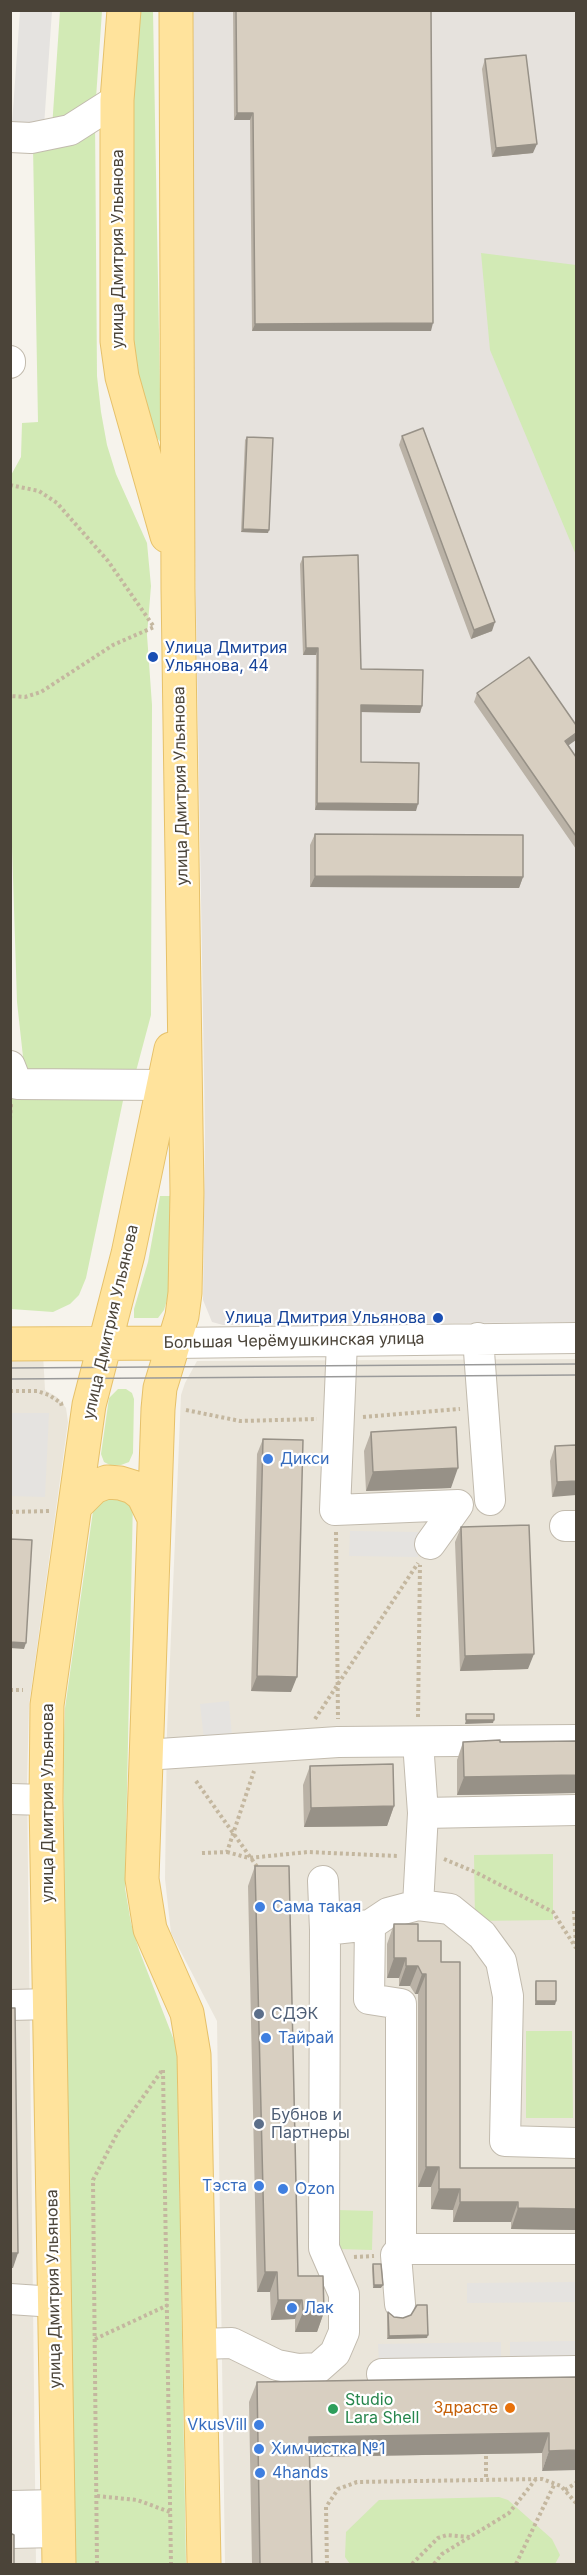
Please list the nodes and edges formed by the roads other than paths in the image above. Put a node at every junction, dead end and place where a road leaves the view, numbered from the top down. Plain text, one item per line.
1 (123, 10) edge
2 (176, 10) edge
3 (117, 100) junction
4 (10, 137) edge
5 (178, 589) junction
6 (182, 982) junction
7 (13, 1078) edge
8 (163, 1085) junction
9 (478, 1338) junction
10 (576, 1338) edge
11 (173, 1342) junction
12 (342, 1342) junction
13 (10, 1344) edge
14 (104, 1344) junction
15 (156, 1450) junction
16 (83, 1451) junction
17 (490, 1500) dead end
18 (64, 1508) junction
19 (154, 1518) junction
20 (430, 1544) dead end
21 (576, 1740) edge
22 (418, 1742) junction
23 (145, 1755) junction
24 (10, 1799) edge
25 (46, 1800) junction
26 (576, 1810) edge
27 (423, 1812) junction
28 (324, 1881) dead end
29 (418, 1905) junction
30 (370, 1925) junction
31 (325, 1930) junction
32 (50, 2004) junction
33 (10, 2005) edge
34 (576, 2143) edge
35 (576, 2249) edge
36 (398, 2252) junction
37 (10, 2299) edge
38 (54, 2302) junction
39 (400, 2304) dead end
40 (199, 2344) junction
41 (576, 2371) edge
42 (382, 2374) dead end
43 (10, 2506) edge
44 (58, 2519) junction
45 (10, 2534) edge
46 (59, 2565) edge
47 (204, 2565) edge

1 - 3 main road, улица Дмитрия Ульянова
2 - 5 main road, улица Дмитрия Ульянова
3 - 4 street
3 - 5 main road, улица Дмитрия Ульянова
5 - 6 main road, улица Дмитрия Ульянова
6 - 8 main road, улица Дмитрия Ульянова
6 - 11 main road, улица Дмитрия Ульянова
7 - 8 street
8 - 14 main road, улица Дмитрия Ульянова
9 - 10 street, Большая Черёмушкинская улица
9 - 12 street, Большая Черёмушкинская улица
9 - 17 street
11 - 12 street, Большая Черёмушкинская улица
11 - 14 main road, Большая Черёмушкинская улица
11 - 15 main road, улица Дмитрия Ульянова
12 - 20 street
13 - 14 main road, Большая Черёмушкинская улица
14 - 16 main road, улица Дмитрия Ульянова
15 - 16 main road
15 - 19 main road, улица Дмитрия Ульянова
16 - 18 main road, улица Дмитрия Ульянова
18 - 19 main road
18 - 25 main road, улица Дмитрия Ульянова
19 - 23 main road, улица Дмитрия Ульянова
21 - 22 street
22 - 23 street
22 - 27 street
23 - 40 main road, улица Дмитрия Ульянова
24 - 25 street
25 - 32 main road, улица Дмитрия Ульянова
26 - 27 street
27 - 29 street
28 - 31 street
29 - 30 street
29 - 34 street
30 - 31 street
30 - 36 street
31 - 40 street
32 - 33 street
32 - 38 main road, улица Дмитрия Ульянова
35 - 36 street
36 - 39 street
37 - 38 street
38 - 44 main road, улица Дмитрия Ульянова
40 - 47 main road, улица Дмитрия Ульянова
41 - 42 street
43 - 44 street
44 - 45 street
44 - 46 main road, улица Дмитрия Ульянова

